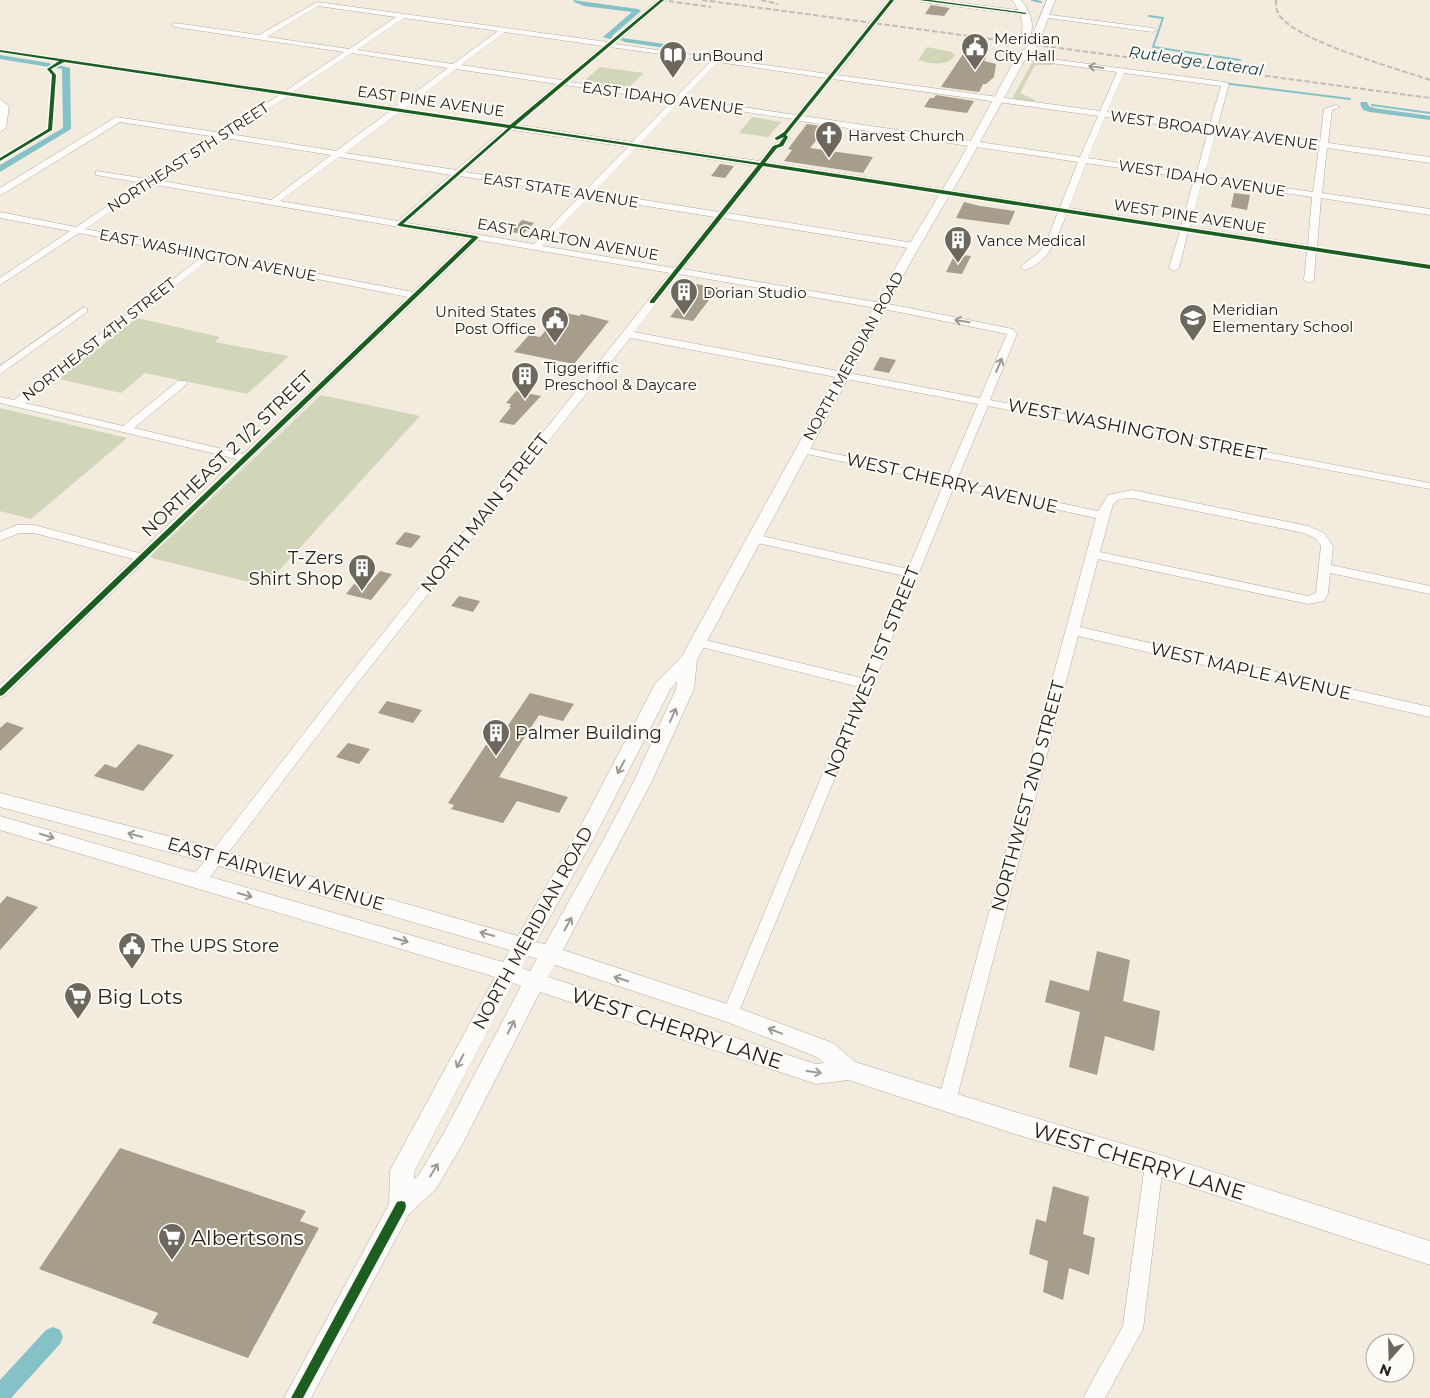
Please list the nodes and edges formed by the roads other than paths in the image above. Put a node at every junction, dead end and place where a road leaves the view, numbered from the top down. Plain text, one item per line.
1 (662, 0) edge
2 (892, 0) edge
3 (921, 0) edge
4 (1016, 0) edge
5 (1051, 0) edge
6 (1025, 13) junction
7 (403, 16) junction
8 (1044, 16) junction
9 (175, 25) dead end
10 (504, 30) junction
11 (1153, 30) dead end
12 (260, 38) junction
13 (607, 45) junction
14 (0, 51) edge
15 (349, 51) junction
16 (1022, 56) junction
17 (715, 60) junction
18 (454, 66) junction
19 (1122, 70) junction
20 (831, 77) junction
21 (562, 83) junction
22 (285, 93) junction
23 (678, 100) junction
24 (998, 100) junction
25 (0, 101) edge
26 (1336, 107) dead end
27 (395, 109) junction
28 (1103, 115) junction
29 (798, 118) junction
30 (511, 126) junction
31 (0, 130) edge
32 (1211, 130) junction
33 (221, 136) junction
34 (974, 144) junction
35 (634, 145) junction
36 (1324, 146) junction
37 (336, 154) junction
38 (1083, 160) junction
39 (1430, 160) edge
40 (762, 164) junction
41 (39, 168) junction
42 (99, 173) dead end
43 (457, 174) junction
44 (1198, 177) junction
45 (150, 182) junction
46 (0, 192) edge
47 (946, 192) junction
48 (586, 194) junction
49 (1317, 195) junction
50 (0, 199) edge
51 (272, 203) junction
52 (1062, 209) junction
53 (1430, 212) edge
54 (0, 215) edge
55 (720, 216) junction
56 (399, 224) junction
57 (1184, 228) junction
58 (78, 230) junction
59 (476, 237) junction
60 (914, 246) junction
61 (535, 248) junction
62 (1312, 249) junction
63 (207, 256) junction
64 (1025, 267) dead end
65 (1430, 267) edge
66 (1174, 268) dead end
67 (676, 272) junction
68 (1309, 280) dead end
69 (0, 282) edge
70 (415, 295) junction
71 (881, 307) junction
72 (84, 310) dead end
73 (1009, 331) joint
74 (627, 334) junction
75 (0, 371) edge
76 (844, 374) junction
77 (182, 383) dead end
78 (0, 400) edge
79 (984, 400) junction
80 (16, 404) junction
81 (125, 430) junction
82 (802, 450) junction
83 (245, 458) junction
84 (951, 481) junction
85 (1430, 486) edge
86 (1103, 516) junction
87 (0, 537) edge
88 (753, 538) junction
89 (1092, 554) junction
90 (142, 557) junction
91 (1325, 568) junction
92 (912, 574) junction
93 (1430, 590) edge
94 (1072, 630) junction
95 (697, 642) junction
96 (688, 660) junction
97 (866, 684) junction
98 (0, 693) edge
99 (1430, 712) edge
100 (0, 800) edge
101 (0, 823) edge
102 (215, 857) junction
103 (198, 881) junction
104 (523, 946) junction
105 (550, 956) junction
106 (508, 972) junction
107 (535, 982) junction
108 (730, 1014) junction
109 (848, 1070) junction
110 (947, 1101) junction
111 (1154, 1164) junction
112 (401, 1206) junction
113 (1430, 1253) edge
114 (297, 1398) edge
115 (1093, 1398) edge

1 - 13 street
2 - 20 street, NORTH MAIN STREET
3 - 6 street
4 - 6 main road
5 - 8 main road, NORTH MERIDIAN ROAD
6 - 16 main road, NORTH MERIDIAN ROAD
7 - 10 street, WEST BROADWAY AVENUE
7 - 12 street, WEST BROADWAY AVENUE
7 - 15 street, NORTHEAST 5TH STREET
8 - 11 street
8 - 16 main road, NORTH MERIDIAN ROAD
9 - 12 street, EAST IDAHO AVENUE
10 - 13 street, WEST BROADWAY AVENUE
10 - 18 street
12 - 15 street, EAST IDAHO AVENUE
13 - 17 street, WEST BROADWAY AVENUE
13 - 21 street
14 - 22 street, EAST PINE AVENUE
15 - 18 street, EAST IDAHO AVENUE
15 - 22 street, NORTHEAST 5TH STREET
19 -> 16 street
16 - 24 main road, NORTH MERIDIAN ROAD
17 - 20 street, WEST BROADWAY AVENUE
17 - 23 street
18 - 21 street, EAST IDAHO AVENUE
18 - 27 street
19 - 28 street
19 - 32 street
20 - 24 street, WEST BROADWAY AVENUE
20 - 29 street, NORTH MAIN STREET
21 - 23 street, EAST IDAHO AVENUE
21 - 30 street
22 - 27 street, EAST PINE AVENUE
22 - 33 street, NORTHEAST 5TH STREET
23 - 29 street, EAST IDAHO AVENUE
23 - 35 street
24 - 28 street, WEST BROADWAY AVENUE
24 - 34 main road, NORTH MERIDIAN ROAD
25 - 31 street
26 - 36 street
27 - 30 street, EAST PINE AVENUE
27 - 37 street
28 - 32 street, WEST BROADWAY AVENUE
28 - 38 street
29 - 34 street, EAST IDAHO AVENUE
29 - 40 street, NORTH MAIN STREET
30 - 35 street, EAST PINE AVENUE
30 - 43 street
32 - 36 street, WEST BROADWAY AVENUE
32 - 44 street
33 - 37 street, EAST STATE AVENUE
33 - 41 street, EAST STATE AVENUE
33 - 45 street, NORTHEAST 5TH STREET
34 - 38 street, WEST IDAHO AVENUE
34 - 47 main road, NORTH MERIDIAN ROAD
35 - 40 street, EAST PINE AVENUE
35 - 48 street
36 - 39 street, WEST BROADWAY AVENUE
36 - 49 street
37 - 43 street, EAST STATE AVENUE
37 - 51 street
38 - 44 street, WEST IDAHO AVENUE
38 - 52 street
40 - 47 street, EAST PINE AVENUE
40 - 55 street, NORTH MAIN STREET
41 - 46 street
41 - 50 street
42 - 45 street, EAST CARLTON AVENUE
43 - 48 street, EAST STATE AVENUE
43 - 56 street
44 - 49 street, WEST IDAHO AVENUE
44 - 57 street
45 - 51 street, EAST CARLTON AVENUE
45 - 58 street, NORTHEAST 5TH STREET
47 - 52 street, WEST PINE AVENUE
47 - 60 main road, NORTH MERIDIAN ROAD
48 - 55 street, EAST STATE AVENUE
48 - 61 street
49 - 53 street, WEST IDAHO AVENUE
49 - 62 street
51 - 56 street, EAST CARLTON AVENUE
52 - 57 street, WEST PINE AVENUE
52 - 64 street
54 - 58 street, EAST WASHINGTON AVENUE
55 - 60 street, EAST STATE AVENUE
55 - 67 street, NORTH MAIN STREET
56 - 59 street, EAST CARLTON AVENUE
57 - 62 street, WEST PINE AVENUE
57 - 66 street
58 - 63 street, EAST WASHINGTON AVENUE
58 - 69 street, NORTHEAST 5TH STREET
59 - 61 street, EAST CARLTON AVENUE
59 - 70 street, NORTHEAST 2 1/2 STREET
60 - 71 main road, NORTH MERIDIAN ROAD
61 - 67 street, EAST CARLTON AVENUE
62 - 65 street, WEST PINE AVENUE
62 - 68 street
63 - 70 street, EAST WASHINGTON AVENUE
63 - 80 street, NORTHEAST 4TH STREET
67 - 71 street, EAST CARLTON AVENUE
67 - 74 street, NORTH MAIN STREET
70 - 83 street, NORTHEAST 2 1/2 STREET
73 -> 71 street, EAST CARLTON AVENUE
71 - 76 main road, NORTH MERIDIAN ROAD
72 - 75 street
79 -> 73 street, NORTHWEST 1ST STREET
74 - 76 street
74 - 102 street, NORTH MAIN STREET
76 - 79 street, WEST WASHINGTON STREET
76 - 82 main road, NORTH MERIDIAN ROAD
77 - 81 street
78 - 80 street
79 - 84 street, NORTHWEST 1ST STREET
79 - 85 street, WEST WASHINGTON STREET
80 - 81 street
81 - 83 street
82 - 84 street, WEST CHERRY AVENUE
82 - 88 main road, NORTH MERIDIAN ROAD
83 - 90 street, NORTHEAST 2 1/2 STREET
84 - 86 street, WEST CHERRY AVENUE
84 - 92 street, NORTHWEST 1ST STREET
86 - 89 street, NORTHWEST 2ND STREET
86 - 91 street, NORTHWEST 2ND STREET
87 - 90 street
88 - 92 street
88 - 95 main road, NORTH MERIDIAN ROAD
89 - 91 street
89 - 94 street, NORTHWEST 2ND STREET
90 - 98 street, NORTHEAST 2 1/2 STREET
91 - 93 street
92 - 97 street, NORTHWEST 1ST STREET
94 - 99 street, WEST MAPLE AVENUE
94 - 110 street, NORTHWEST 2ND STREET
95 - 96 main road, NORTH MERIDIAN ROAD
95 - 97 street
96 -> 104 main road, NORTH MERIDIAN ROAD
105 -> 96 main road, NORTH MERIDIAN ROAD
97 - 108 street, NORTHWEST 1ST STREET
102 -> 100 main road, EAST FAIRVIEW AVENUE
101 -> 103 main road, EAST FAIRVIEW AVENUE
102 - 103 street, NORTH MAIN STREET
104 -> 102 main road, EAST FAIRVIEW AVENUE
103 -> 106 main road, EAST FAIRVIEW AVENUE
104 - 105 main road, EAST FAIRVIEW AVENUE
104 - 106 main road, NORTH MERIDIAN ROAD
105 - 107 main road, NORTH MERIDIAN ROAD
108 -> 105 main road, WEST CHERRY LANE
106 - 107 main road, WEST CHERRY LANE
106 -> 112 main road, NORTH MERIDIAN ROAD
107 -> 109 main road, WEST CHERRY LANE
112 -> 107 main road, NORTH MERIDIAN ROAD
109 -> 108 main road, WEST CHERRY LANE
109 - 110 main road, WEST CHERRY LANE
110 - 111 main road, WEST CHERRY LANE
111 - 113 main road, WEST CHERRY LANE
111 - 115 street
112 - 114 main road, NORTH MERIDIAN ROAD

